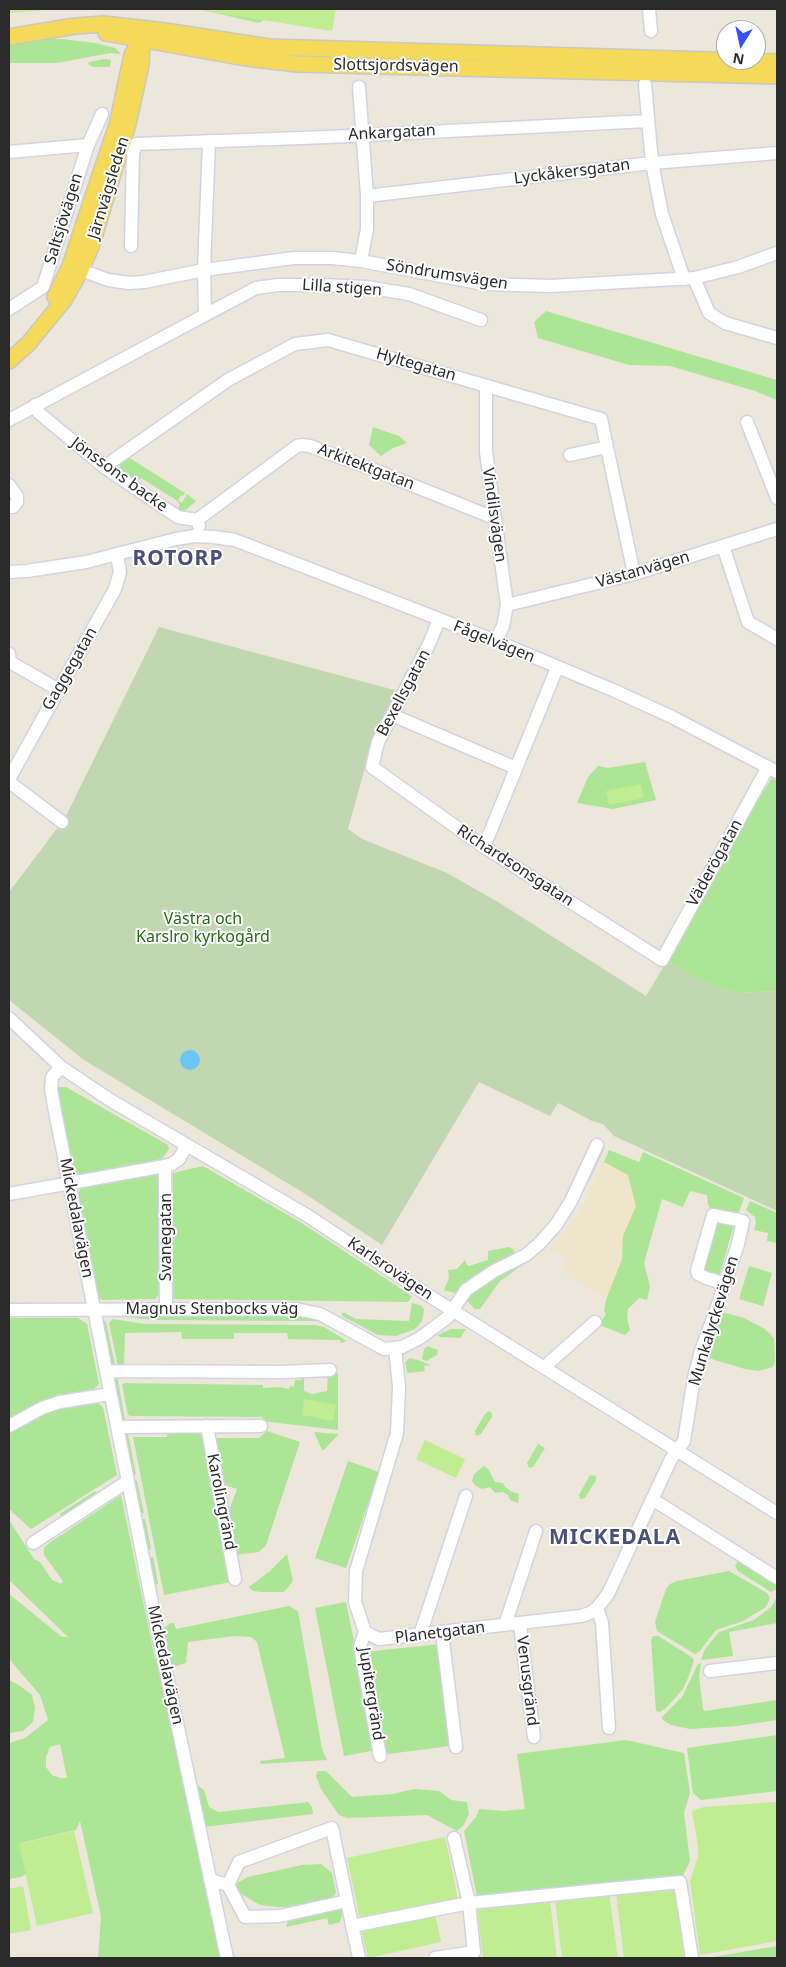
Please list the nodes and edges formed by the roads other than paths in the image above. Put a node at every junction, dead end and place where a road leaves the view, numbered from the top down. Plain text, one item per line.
1 (648, 9) edge
2 (125, 26) junction
3 (650, 31) dead end
4 (94, 32) junction
5 (13, 36) edge
6 (165, 38) junction
7 (141, 39) junction
8 (777, 62) edge
9 (136, 64) junction
10 (777, 76) edge
11 (645, 84) dead end
12 (359, 88) dead end
13 (102, 114) dead end
14 (648, 121) junction
15 (362, 134) junction
16 (209, 141) junction
17 (88, 145) junction
18 (9, 152) edge
19 (777, 154) edge
20 (652, 163) junction
21 (368, 196) junction
22 (131, 246) dead end
23 (777, 253) edge
24 (361, 261) junction
25 (75, 268) junction
26 (204, 270) junction
27 (689, 279) junction
28 (9, 309) edge
29 (206, 315) junction
30 (481, 320) dead end
31 (777, 338) edge
32 (9, 362) edge
33 (486, 386) junction
34 (35, 406) junction
35 (9, 420) edge
36 (747, 422) dead end
37 (607, 447) junction
38 (570, 455) dead end
39 (104, 466) junction
40 (9, 485) edge
41 (777, 498) edge
42 (9, 507) edge
43 (494, 518) junction
44 (197, 520) junction
45 (777, 529) edge
46 (201, 536) junction
47 (723, 546) junction
48 (117, 556) junction
49 (9, 572) edge
50 (634, 574) junction
51 (506, 605) junction
52 (439, 620) junction
53 (777, 639) edge
54 (496, 641) junction
55 (9, 654) edge
56 (557, 668) junction
57 (58, 689) junction
58 (392, 715) junction
59 (372, 766) joint
60 (516, 768) junction
61 (773, 770) edge
62 (9, 780) edge
63 (62, 822) dead end
64 (484, 847) junction
65 (662, 960) joint
66 (9, 1018) edge
67 (61, 1066) junction
68 (187, 1145) junction
69 (597, 1145) dead end
70 (165, 1166) junction
71 (69, 1183) junction
72 (9, 1194) edge
73 (724, 1283) junction
74 (93, 1308) junction
75 (166, 1308) junction
76 (9, 1310) edge
77 (452, 1310) junction
78 (595, 1322) dead end
79 (395, 1348) junction
80 (545, 1368) junction
81 (330, 1370) dead end
82 (107, 1372) junction
83 (110, 1394) junction
84 (9, 1426) edge
85 (207, 1426) junction
86 (261, 1426) dead end
87 (117, 1427) junction
88 (677, 1449) junction
89 (128, 1481) junction
90 (466, 1496) dead end
91 (652, 1499) junction
92 (777, 1513) edge
93 (536, 1531) dead end
94 (33, 1543) dead end
95 (777, 1578) edge
96 (235, 1579) dead end
97 (597, 1608) junction
98 (520, 1624) junction
99 (505, 1625) junction
100 (365, 1632) junction
101 (442, 1633) junction
102 (420, 1635) junction
103 (777, 1663) edge
104 (710, 1671) dead end
105 (609, 1728) dead end
106 (534, 1737) dead end
107 (456, 1747) dead end
108 (380, 1756) dead end
109 (454, 1838) dead end
110 (210, 1880) junction
111 (228, 1885) junction
112 (347, 1902) junction
113 (469, 1903) junction
114 (352, 1926) junction
115 (475, 1955) edge
116 (227, 1958) edge
117 (359, 1958) edge
118 (434, 1958) edge
119 (692, 1958) edge

1 - 3 street
2 - 5 main road, Slottsjordsvägen
2 - 6 main road, Slottsjordsvägen
2 - 7 main road
4 - 5 main road, Slottsjordsvägen
4 - 7 main road, Slottsjordsvägen
4 - 9 main road
6 - 7 main road, Slottsjordsvägen
6 - 8 main road, Slottsjordsvägen
6 - 9 main road
6 - 10 main road, Slottsjordsvägen
7 - 9 main road, Järnvägsleden
9 - 25 main road, Järnvägsleden
11 - 14 street
12 - 15 street
13 - 17 street, Saltsjövägen
14 - 15 street, Ankargatan
14 - 20 street
15 - 16 street, Ankargatan
15 - 21 street
16 - 22 street, Ankargatan
16 - 26 street
17 - 18 street
17 - 28 street, Saltsjövägen
19 - 20 street, Lyckåkersgatan
20 - 21 street, Lyckåkersgatan
20 - 27 street
21 - 24 street
23 - 27 street, Söndrumsvägen
24 - 26 street, Söndrumsvägen
24 - 27 street, Söndrumsvägen
25 - 26 street, Söndrumsvägen
25 - 32 main road, Järnvägsleden
26 - 29 street
27 - 31 street
29 - 30 street, Lilla stigen
29 - 34 street
33 - 37 street, Hyltegatan
33 - 39 street, Hyltegatan
33 - 43 street, Vindilsvägen
34 - 35 street
34 - 39 street, Jönssons backe
36 - 41 street
37 - 38 street
37 - 50 street, Hyltegatan
39 - 44 street, Jönssons backe
40 - 42 street
43 - 44 street, Arkitektgatan
43 - 51 street, Vindilsvägen
44 - 46 street
45 - 47 street, Västanvägen
46 - 48 street, Fågelvägen
46 - 52 street, Fågelvägen
47 - 50 street, Västanvägen
47 - 53 street
48 - 49 street, Fågelvägen
48 - 57 street, Gaggegatan
50 - 51 street, Västanvägen
51 - 54 street, Vindilsvägen
52 - 54 street, Fågelvägen
52 - 58 street, Bexellsgatan
54 - 56 street, Fågelvägen
55 - 57 street
56 - 60 street
56 - 61 street, Fågelvägen
57 - 62 street, Gaggegatan
58 - 59 street, Bexellsgatan
58 - 60 street
59 - 64 street, Richardsonsgatan
60 - 64 street
61 - 65 street, Väderögatan
62 - 63 street
64 - 65 street, Richardsonsgatan
66 - 67 street, Karlsrovägen
67 - 68 street, Karlsrovägen
67 - 71 street, Mickedalavägen
68 - 70 street
68 - 77 street, Karlsrovägen
69 - 77 street
70 - 71 street
70 - 75 street, Svanegatan
71 - 72 street
71 - 74 street, Mickedalavägen
73 - 73 street, Munkalyckevägen
73 - 88 street, Munkalyckevägen
74 - 75 street, Magnus Stenbocks väg
74 - 76 street, Magnus Stenbocks väg
74 - 82 street, Mickedalavägen
75 - 79 street, Magnus Stenbocks väg
77 - 79 street
77 - 80 street, Karlsrovägen
78 - 80 street
79 - 100 street
80 - 88 street, Karlsrovägen
81 - 82 street
82 - 83 street, Mickedalavägen
83 - 84 street
83 - 87 street, Mickedalavägen
85 - 86 street
85 - 87 street
85 - 96 street, Karolingränd
87 - 89 street, Mickedalavägen
88 - 91 street
88 - 92 street, Karlsrovägen
89 - 94 street
89 - 110 street, Mickedalavägen
90 - 102 street
91 - 95 street
91 - 97 street
93 - 99 street
97 - 98 street, Planetgatan
97 - 105 street
98 - 99 street, Planetgatan
98 - 106 street, Venusgränd
99 - 101 street, Planetgatan
100 - 102 street, Planetgatan
100 - 108 street, Jupitergränd
101 - 102 street, Planetgatan
101 - 107 street
103 - 104 street
109 - 113 street
110 - 111 street
110 - 116 street, Mickedalavägen
111 - 112 street
111 - 112 street
112 - 114 street
113 - 114 street
113 - 115 street
113 - 119 street
114 - 117 street
115 - 118 street

